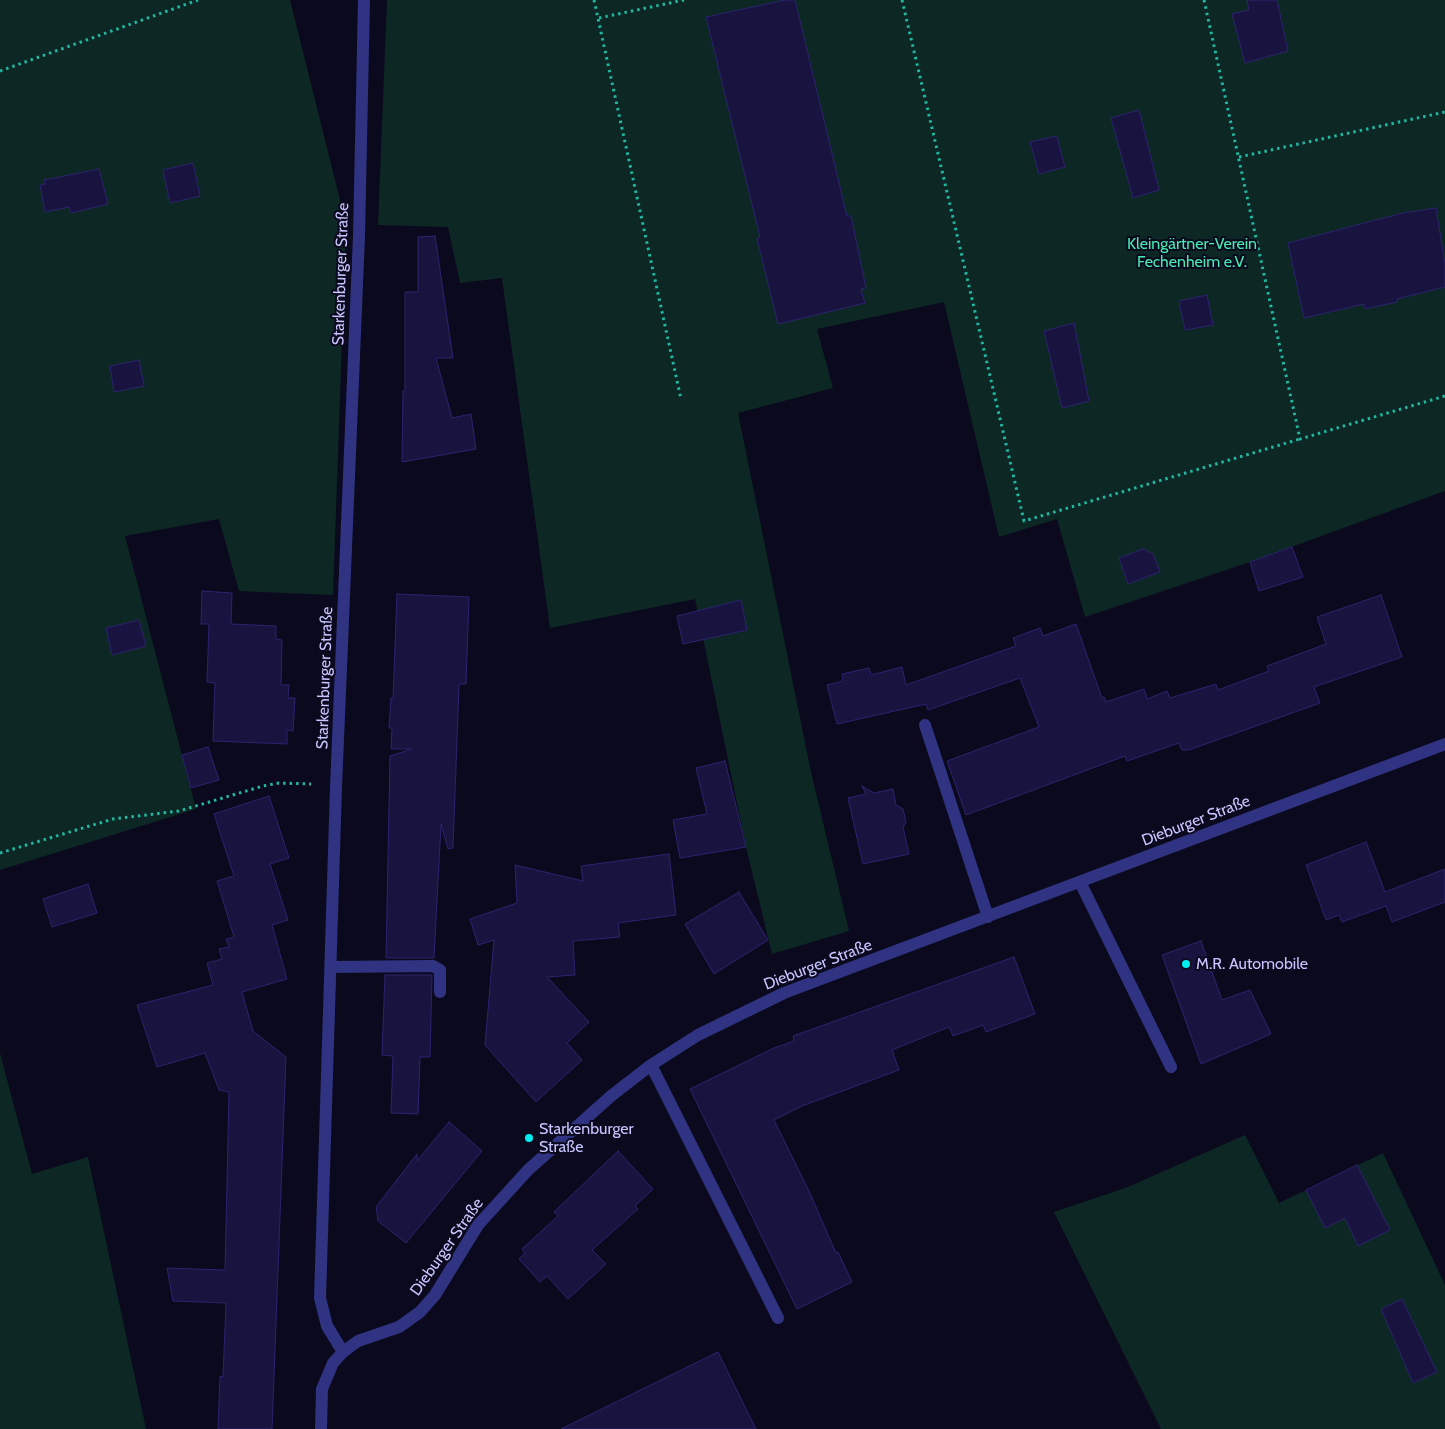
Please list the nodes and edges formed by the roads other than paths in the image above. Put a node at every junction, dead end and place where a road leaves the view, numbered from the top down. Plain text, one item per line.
1 (364, 0) edge
2 (925, 725) dead end
3 (1445, 744) edge
4 (1080, 882) junction
5 (988, 917) junction
6 (332, 967) junction
7 (440, 992) dead end
8 (651, 1065) junction
9 (1171, 1067) dead end
10 (778, 1318) dead end
11 (343, 1352) junction
12 (321, 1429) edge

1 - 6 street, Starkenburger Straße
2 - 5 street
3 - 4 street, Dieburger Straße
4 - 5 street, Dieburger Straße
4 - 9 street
5 - 8 street, Dieburger Straße
6 - 7 street
6 - 11 street, Starkenburger Straße
8 - 10 street
8 - 11 street, Dieburger Straße
11 - 12 street, Dieburger Straße

